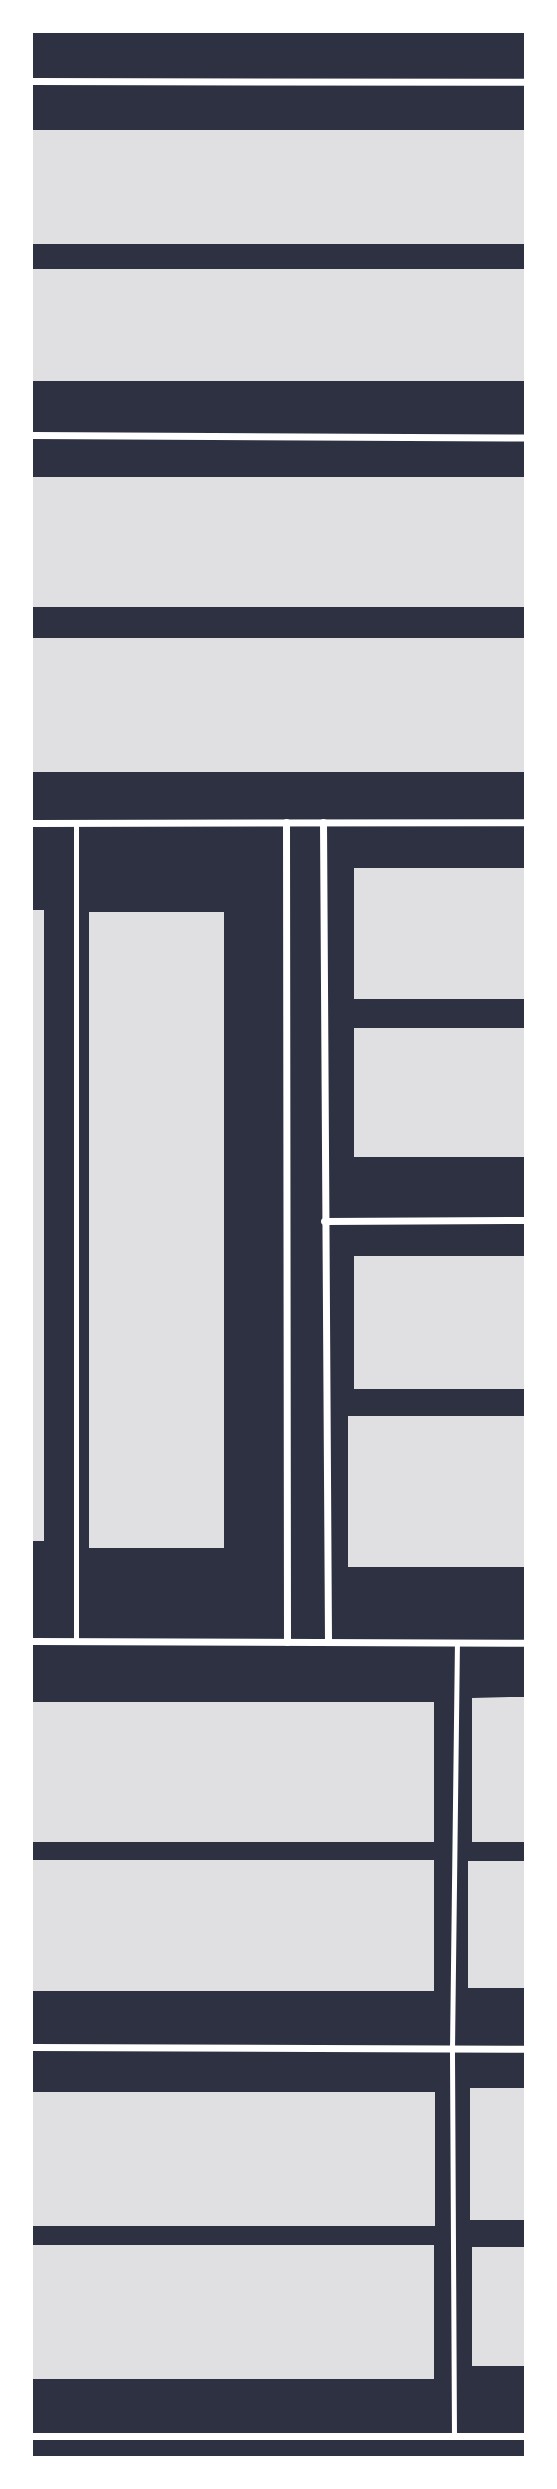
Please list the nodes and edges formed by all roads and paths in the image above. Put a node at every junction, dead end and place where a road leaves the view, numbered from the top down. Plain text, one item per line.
1 (32, 81) edge
2 (526, 82) edge
3 (32, 435) edge
4 (526, 438) edge
5 (286, 822) junction
6 (323, 822) junction
7 (526, 822) edge
8 (32, 823) edge
9 (76, 823) junction
10 (526, 1220) edge
11 (324, 1221) junction
12 (32, 1642) edge
13 (76, 1642) junction
14 (286, 1642) junction
15 (328, 1642) junction
16 (457, 1643) junction
17 (526, 1643) edge
18 (32, 2048) edge
19 (452, 2049) junction
20 (526, 2049) edge
21 (32, 2436) edge
22 (454, 2436) junction
23 (526, 2436) edge

1 - 2 street
3 - 4 street
5 - 6 street
5 - 9 street
5 - 14 street
6 - 7 street
6 - 11 street
8 - 9 street
9 - 13 lane
10 - 11 street
11 - 15 street
12 - 13 street
13 - 14 street
14 - 15 street
15 - 16 street
16 - 17 street
16 - 19 lane
18 - 19 street
19 - 20 street
19 - 22 lane
21 - 22 street
22 - 23 street

